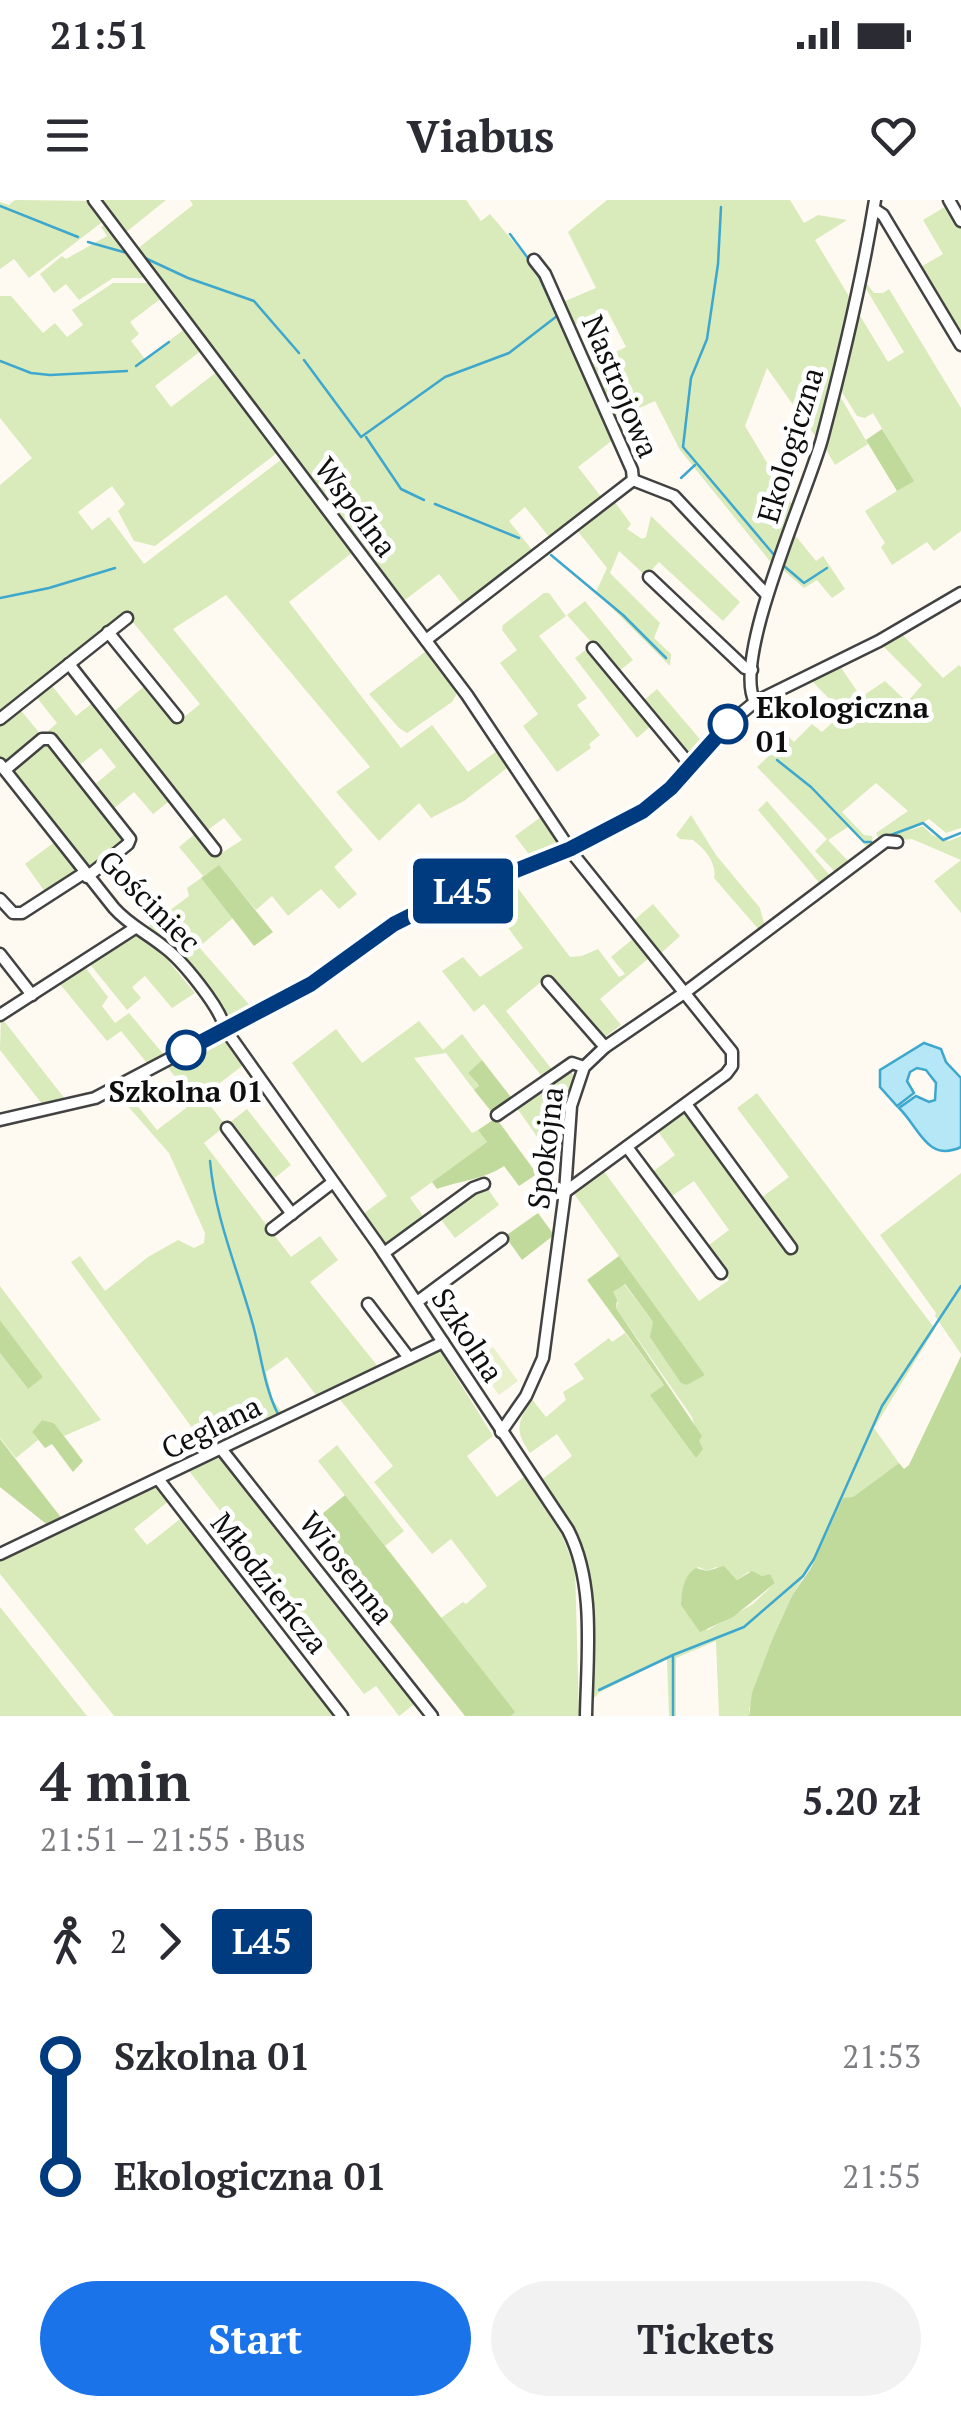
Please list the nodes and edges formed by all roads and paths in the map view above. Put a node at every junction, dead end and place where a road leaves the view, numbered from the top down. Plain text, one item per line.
1 (94, 200) edge
2 (949, 200) edge
3 (874, 204) edge
4 (961, 221) edge
5 (534, 260) dead end
6 (961, 345) edge
7 (633, 480) junction
8 (649, 576) dead end
9 (961, 594) edge
10 (767, 596) junction
11 (127, 618) dead end
12 (108, 632) junction
13 (426, 640) junction
14 (593, 648) dead end
15 (69, 664) junction
16 (752, 670) junction
17 (756, 702) junction
18 (176, 717) dead end
19 (0, 719) edge
20 (691, 766) junction
21 (2, 767) edge
22 (896, 842) dead end
23 (570, 849) junction
24 (216, 850) dead end
25 (85, 875) junction
26 (0, 900) edge
27 (135, 928) junction
28 (0, 954) edge
29 (548, 982) dead end
30 (686, 991) junction
31 (32, 995) junction
32 (1, 1012) edge
33 (225, 1029) junction
34 (605, 1047) junction
35 (584, 1067) junction
36 (686, 1104) junction
37 (498, 1114) dead end
38 (0, 1120) edge
39 (227, 1128) dead end
40 (627, 1148) junction
41 (333, 1182) junction
42 (484, 1184) dead end
43 (565, 1192) junction
44 (292, 1214) junction
45 (272, 1229) dead end
46 (502, 1239) dead end
47 (791, 1248) dead end
48 (384, 1253) junction
49 (720, 1273) dead end
50 (417, 1302) junction
51 (368, 1304) dead end
52 (442, 1342) junction
53 (409, 1358) junction
54 (501, 1432) junction
55 (222, 1450) junction
56 (159, 1480) junction
57 (0, 1554) edge
58 (342, 1716) edge
59 (432, 1716) edge
60 (586, 1716) edge

1 - 13 street, Wspólna
2 - 4 street
3 - 6 street
3 - 10 street, Ekologiczna
5 - 7 street, Nastrojowa
7 - 10 street, Nastrojowa
7 - 13 street
8 - 16 street
9 - 17 street
10 - 16 street, Ekologiczna
11 - 12 street
12 - 15 street
12 - 18 street
13 - 23 street, Wspólna
14 - 20 street
15 - 19 street
15 - 24 street
16 - 17 street, Ekologiczna
17 - 20 street
20 - 23 street
21 - 25 street, Gościniec
21 - 25 street
22 - 30 street, Spokojna
23 - 30 street, Wspólna
23 - 33 street
25 - 26 street
25 - 27 street, Gościniec
27 - 31 street
27 - 33 street, Gościniec
28 - 31 street
29 - 34 street
30 - 34 street, Spokojna
30 - 36 street, Wspólna
31 - 32 street
33 - 38 street
33 - 41 street, Szkolna
34 - 35 street, Spokojna
35 - 37 street
35 - 43 street, Spokojna
36 - 40 street
36 - 47 street
39 - 44 street
40 - 43 street
40 - 49 street
41 - 44 street
41 - 48 street, Szkolna
42 - 48 street
43 - 54 street, Spokojna
44 - 45 street
46 - 50 street
48 - 50 street, Szkolna
50 - 52 street, Szkolna
51 - 53 street
52 - 53 street, Ceglana
52 - 54 street, Szkolna
53 - 55 street, Ceglana
54 - 60 street, Szkolna
55 - 56 street, Ceglana
55 - 59 street, Wiosenna
56 - 57 street, Ceglana
56 - 58 street, Młodzieńcza

